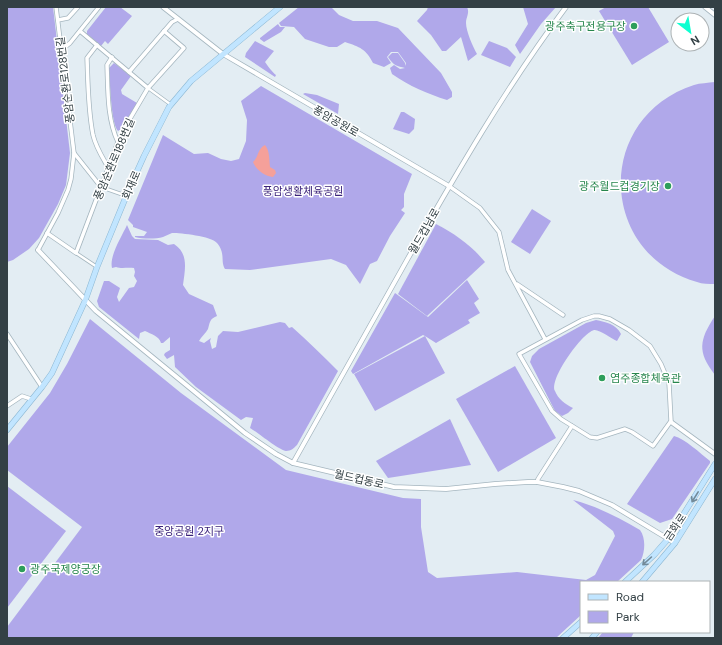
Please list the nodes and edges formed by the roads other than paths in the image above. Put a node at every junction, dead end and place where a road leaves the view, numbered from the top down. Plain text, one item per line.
1 (56, 7) edge
2 (78, 7) edge
3 (99, 7) edge
4 (163, 7) edge
5 (280, 7) edge
6 (566, 7) edge
7 (704, 7) edge
8 (715, 15) edge
9 (178, 19) junction
10 (58, 20) junction
11 (80, 31) junction
12 (164, 31) junction
13 (97, 45) junction
14 (61, 50) junction
15 (223, 54) junction
16 (112, 58) junction
17 (130, 72) junction
18 (148, 88) junction
19 (171, 105) junction
20 (118, 142) junction
21 (74, 153) junction
22 (109, 169) junction
23 (450, 186) junction
24 (101, 187) junction
25 (121, 194) dead end
26 (48, 233) junction
27 (38, 250) joint
28 (76, 253) junction
29 (97, 267) junction
30 (516, 284) junction
31 (85, 301) junction
32 (563, 315) dead end
33 (7, 334) edge
34 (546, 339) junction
35 (42, 387) junction
36 (31, 399) junction
37 (7, 406) edge
38 (671, 422) junction
39 (572, 426) junction
40 (7, 430) edge
41 (715, 454) edge
42 (293, 463) junction
43 (715, 464) edge
44 (715, 479) edge
45 (537, 482) junction
46 (668, 539) junction
47 (675, 543) junction
48 (626, 581) edge
49 (643, 581) edge
50 (580, 623) edge
51 (563, 638) edge

1 - 10 street, 풍암순환로128번길
2 - 10 street
3 - 11 street
4 - 9 street, 풍암공원로
5 - 15 main road, 회재로
6 - 23 street, 월드컵남로
7 - 8 street
9 - 12 street
9 - 15 street, 풍암공원로
10 - 14 street, 풍암순환로128번길
11 - 13 street
11 - 14 street
12 - 17 street
12 - 18 street, 풍암순환로188번길
13 - 16 street
13 - 22 street
14 - 21 street, 풍암순환로128번길
15 - 19 main road, 회재로
15 - 23 street, 풍암공원로
16 - 17 street
16 - 20 street
17 - 18 street
18 - 19 street
18 - 20 street, 풍암순환로188번길
19 - 29 main road, 회재로
20 - 22 street, 풍암순환로188번길
21 - 24 street
21 - 26 street, 풍암순환로128번길
22 - 24 street, 풍암순환로188번길
23 - 30 street
23 - 42 street, 월드컵남로
24 - 25 street
24 - 28 street, 풍암순환로188번길
26 - 27 street, 풍암순환로128번길
26 - 28 street
27 - 31 street, 풍암순환로128번길
28 - 29 street
29 - 31 main road, 회재로
30 - 32 street
30 - 34 street
31 - 35 main road, 회재로
31 - 42 street, 월드컵동로
33 - 35 street
34 - 38 street
34 - 39 street
35 - 36 main road, 회재로
36 - 37 street
36 - 40 main road, 회재로
38 - 39 street
38 - 41 street
39 - 45 street
42 - 45 street, 월드컵동로
43 -> 46 main road, 금화로
44 - 47 main road, 금화로
45 - 46 street, 월드컵동로
46 - 47 street, 월드컵동로
46 -> 48 main road, 금화로
47 - 49 main road, 금화로
50 - 51 main road

